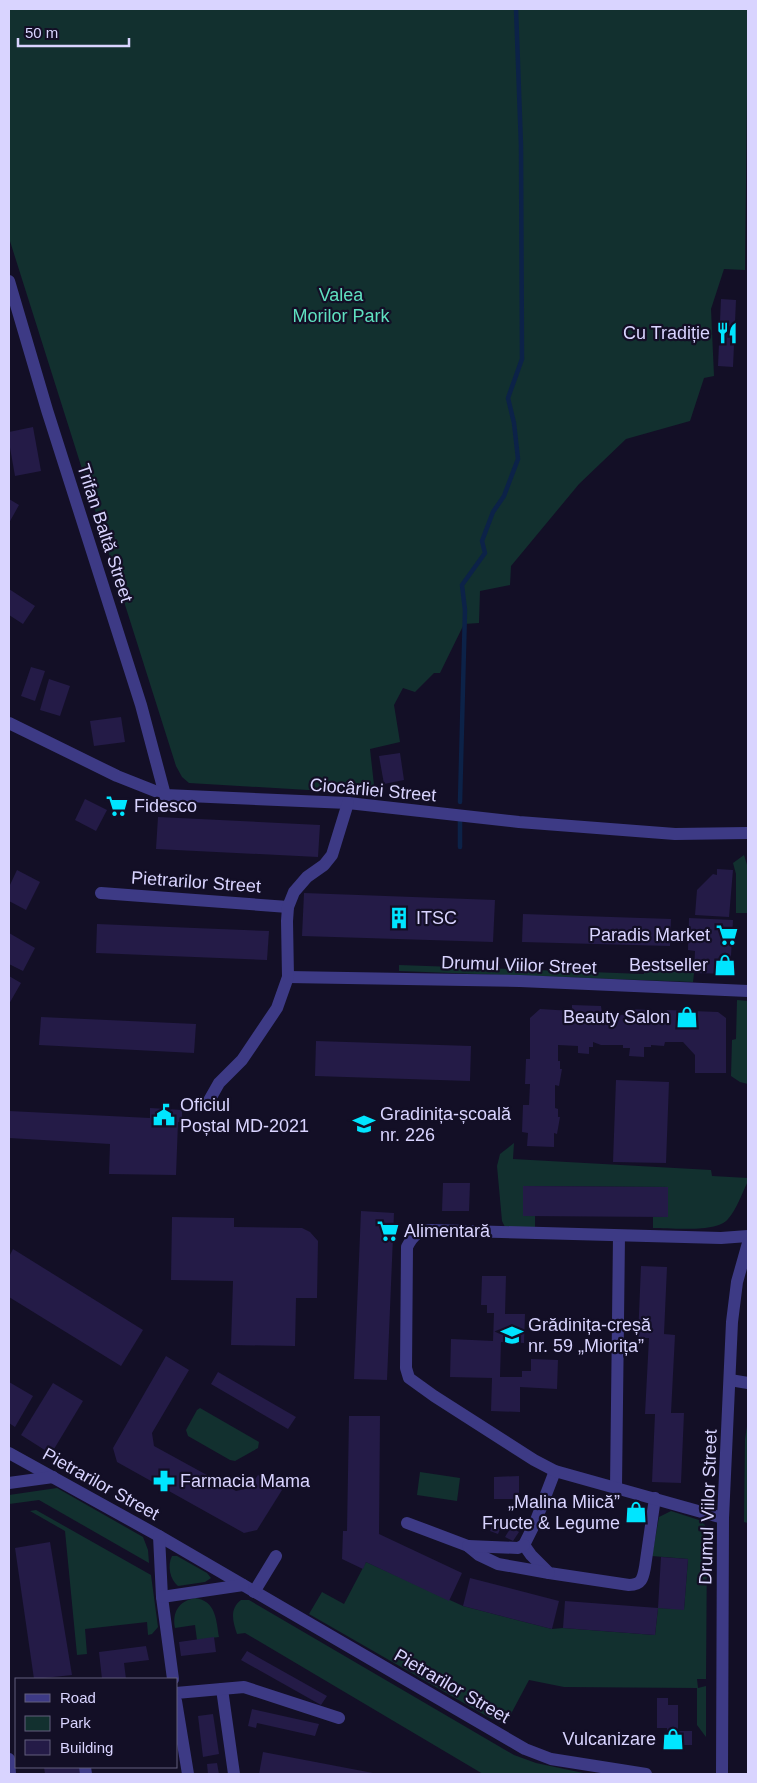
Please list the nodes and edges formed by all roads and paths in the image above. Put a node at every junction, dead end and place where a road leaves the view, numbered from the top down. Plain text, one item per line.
1 (9, 281) edge
2 (9, 724) edge
3 (165, 795) junction
4 (348, 803) junction
5 (748, 833) edge
6 (101, 893) dead end
7 (288, 907) junction
8 (288, 977) junction
9 (748, 991) edge
10 (206, 1106) dead end
11 (619, 1236) junction
12 (748, 1236) edge
13 (748, 1243) edge
14 (730, 1380) junction
15 (748, 1383) edge
16 (9, 1453) edge
17 (555, 1470) junction
18 (53, 1477) junction
19 (9, 1484) edge
20 (616, 1487) junction
21 (655, 1498) junction
22 (723, 1518) junction
23 (407, 1522) dead end
24 (159, 1536) junction
25 (524, 1545) junction
26 (468, 1546) junction
27 (276, 1556) dead end
28 (550, 1573) junction
29 (242, 1586) junction
30 (254, 1592) junction
31 (162, 1597) junction
32 (173, 1678) edge
33 (222, 1689) junction
34 (178, 1693) edge
35 (178, 1713) edge
36 (339, 1718) dead end
37 (9, 1759) edge
38 (10, 1774) edge
39 (188, 1774) edge
40 (234, 1774) edge
41 (646, 1774) edge
42 (722, 1774) edge

1 - 3 street, Trifan Baltă Street
2 - 3 street, Ciocârliei Street
3 - 4 street, Ciocârliei Street
4 - 5 street, Ciocârliei Street
4 - 7 street
6 - 7 street, Pietrarilor Street
7 - 8 street
8 - 9 street, Drumul Viilor Street
8 - 10 street
11 - 12 street
11 - 17 street
11 - 20 street
13 - 14 street, Drumul Viilor Street
14 - 15 street
14 - 22 street, Drumul Viilor Street
16 - 18 street, Pietrarilor Street
17 - 20 street
17 - 25 street
18 - 19 street
18 - 24 street, Pietrarilor Street
20 - 21 street
21 - 22 street
21 - 28 street
22 - 42 street, Drumul Viilor Street
23 - 26 street
24 - 29 street, Pietrarilor Street
24 - 31 street
25 - 26 street
25 - 28 street
26 - 28 street
27 - 30 street
29 - 30 street, Pietrarilor Street
29 - 31 street
30 - 41 street, Pietrarilor Street
31 - 32 street
33 - 34 street
33 - 36 street
33 - 40 street
35 - 39 street
37 - 38 street

